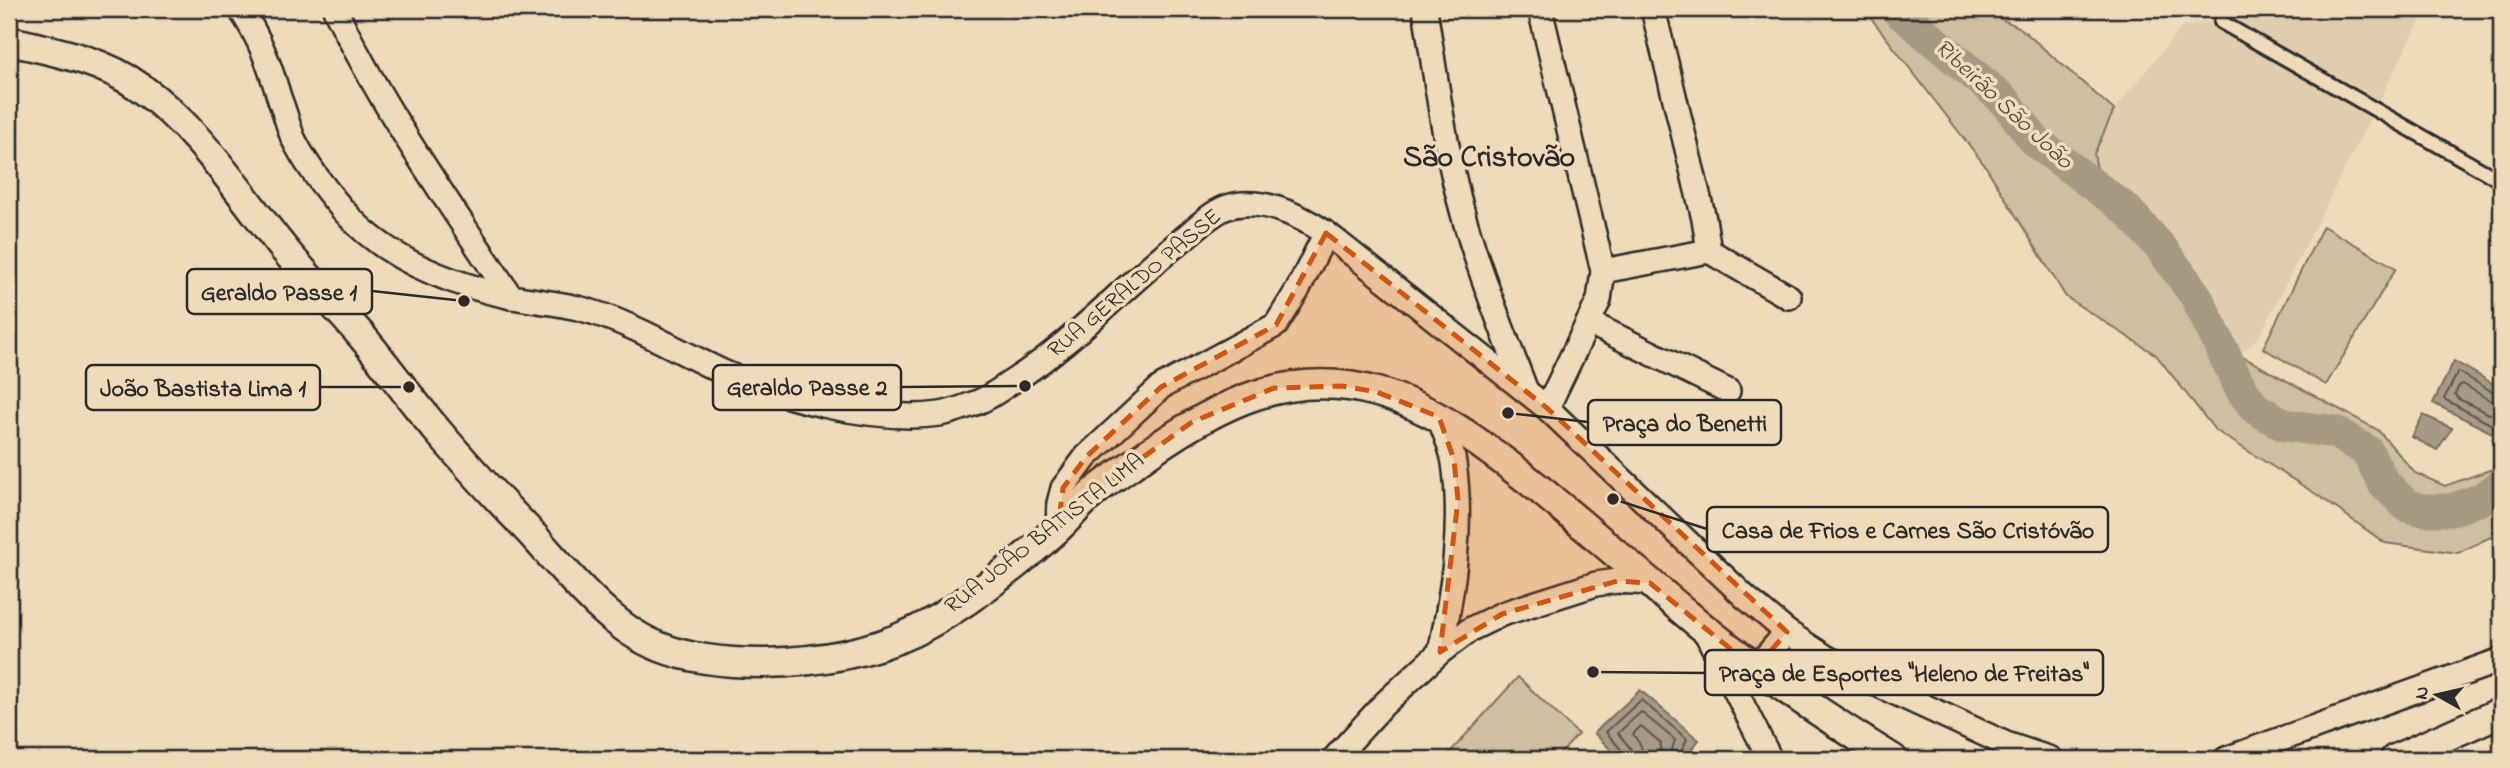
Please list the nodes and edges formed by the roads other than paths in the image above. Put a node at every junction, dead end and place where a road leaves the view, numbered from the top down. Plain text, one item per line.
1 (240, 9) edge
2 (335, 9) edge
3 (1425, 9) edge
4 (1540, 9) edge
5 (1653, 9) edge
6 (2221, 22) dead end
7 (9, 41) edge
8 (2501, 181) edge
9 (1325, 233) junction
10 (1709, 251) junction
11 (1603, 271) junction
12 (511, 296) junction
13 (1789, 297) dead end
14 (1590, 323) junction
15 (1526, 391) junction
16 (1728, 391) dead end
17 (1547, 408) junction
18 (1439, 417) junction
19 (1058, 528) junction
20 (1650, 583) junction
21 (1702, 626) junction
22 (1787, 632) junction
23 (1440, 652) junction
24 (2501, 660) edge
25 (1755, 669) junction
26 (2501, 712) edge
27 (1335, 759) edge
28 (1770, 759) edge
29 (1893, 759) edge
30 (2051, 759) edge
31 (2225, 759) edge
32 (2395, 759) edge

1 - 12 street, RUA GERALDO PASSE
2 - 12 street
3 - 15 street
4 - 11 street
5 - 10 street
6 - 8 lane
7 - 19 street, RUA JOÃO BATISTA LIMA
9 - 12 street, RUA GERALDO PASSE
9 - 15 street, RUA GERALDO PASSE
9 - 19 street
10 - 11 street
10 - 13 street
11 - 14 street
14 - 16 street
14 - 17 street
15 - 17 street, RUA GERALDO PASSE
17 - 22 street, RUA GERALDO PASSE
18 - 19 street, RUA JOÃO BATISTA LIMA
18 - 20 street, RUA JOÃO BATISTA LIMA
18 - 23 street
20 - 21 street, RUA JOÃO BATISTA LIMA
20 - 23 street
21 - 25 street, RUA JOÃO BATISTA LIMA
21 - 28 street
22 - 25 street
22 - 30 street, RUA GERALDO PASSE
23 - 27 street
24 - 31 street
25 - 29 street, RUA JOÃO BATISTA LIMA
26 - 32 street

